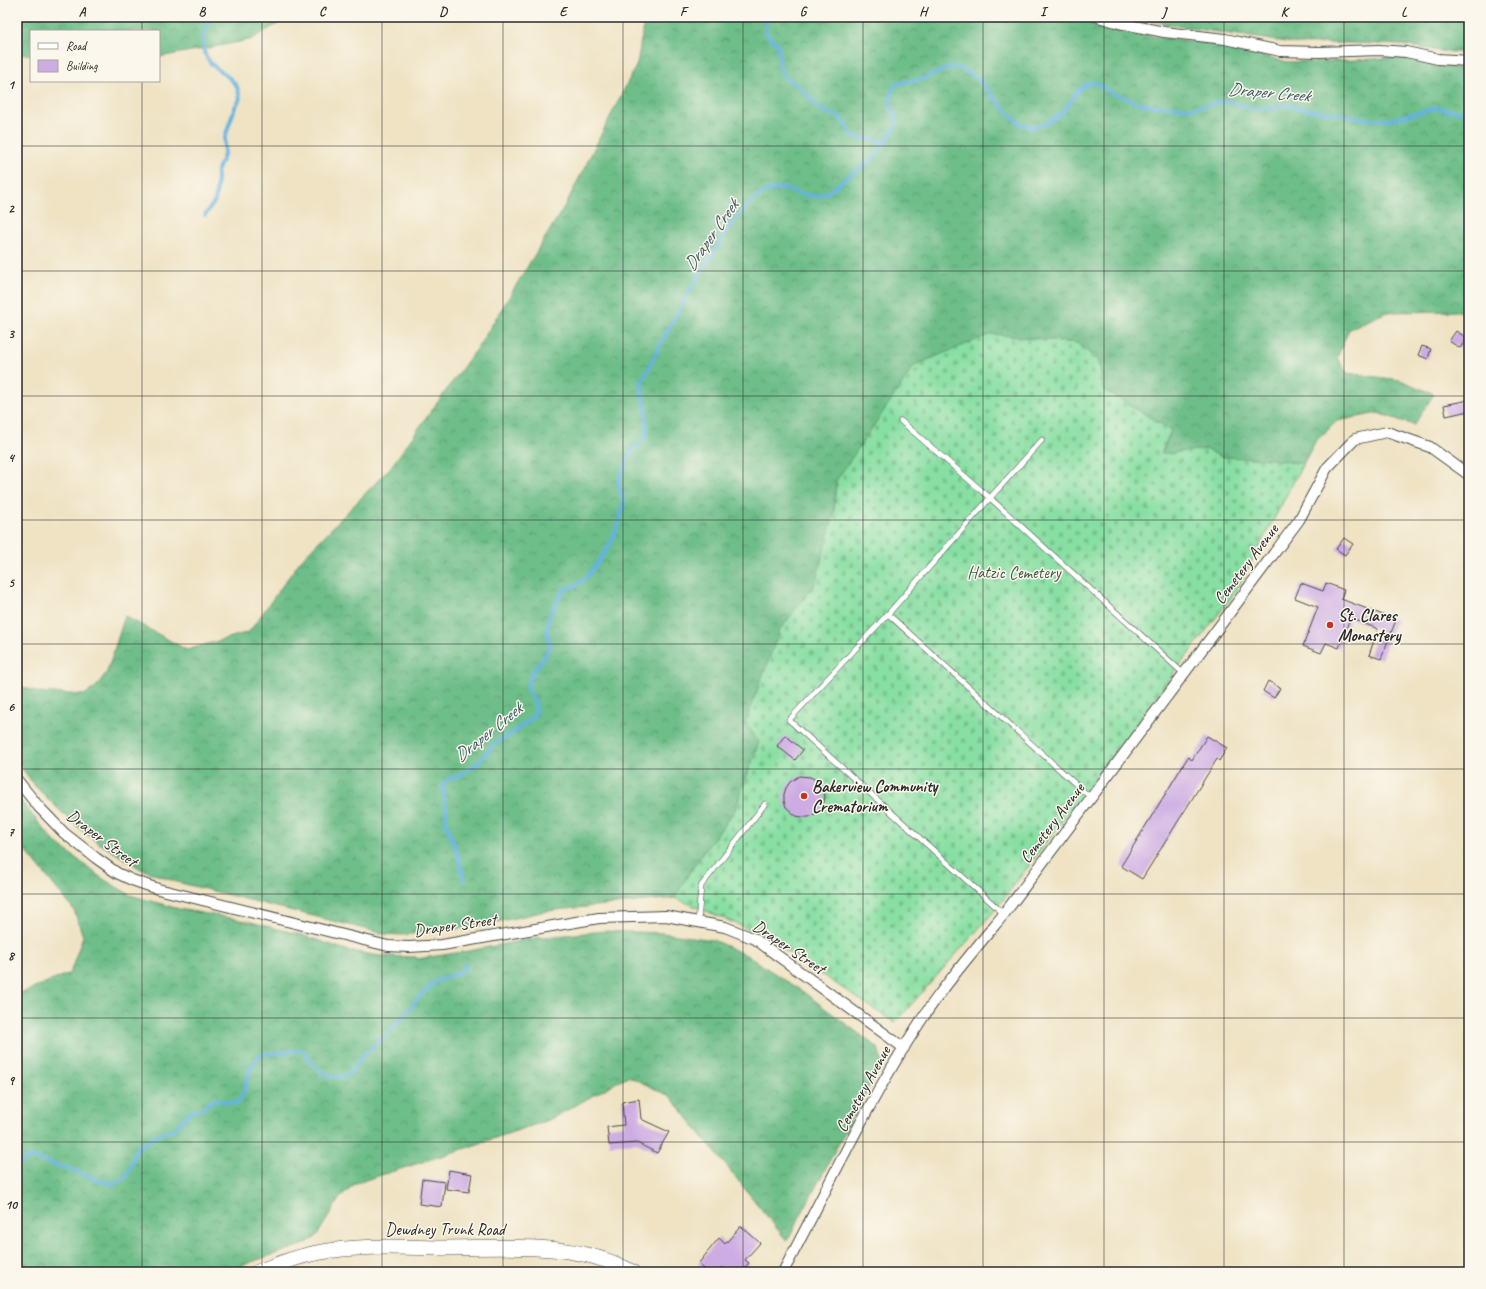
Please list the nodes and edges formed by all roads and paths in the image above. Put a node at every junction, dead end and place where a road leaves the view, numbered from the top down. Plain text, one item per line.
1 (1098, 17) edge
2 (1469, 61) edge
3 (901, 421) dead end
4 (1042, 440) dead end
5 (1469, 475) edge
6 (990, 498) junction
7 (888, 614) junction
8 (1184, 674) junction
9 (17, 780) edge
10 (1091, 798) junction
11 (765, 804) dead end
12 (1004, 914) junction
13 (698, 922) junction
14 (904, 1048) junction
15 (258, 1272) edge
16 (632, 1272) edge
17 (783, 1272) edge

1 - 2 street
3 - 6 lane
4 - 6 lane
5 - 8 street, Cemetery Avenue
6 - 7 lane
6 - 8 lane
7 - 10 lane
7 - 12 lane
8 - 10 street, Cemetery Avenue
9 - 13 street, Draper Street
10 - 12 street, Cemetery Avenue
11 - 13 lane
12 - 14 street, Cemetery Avenue
13 - 14 street, Draper Street
14 - 17 street, Cemetery Avenue
15 - 16 main road, Dewdney Trunk Road

